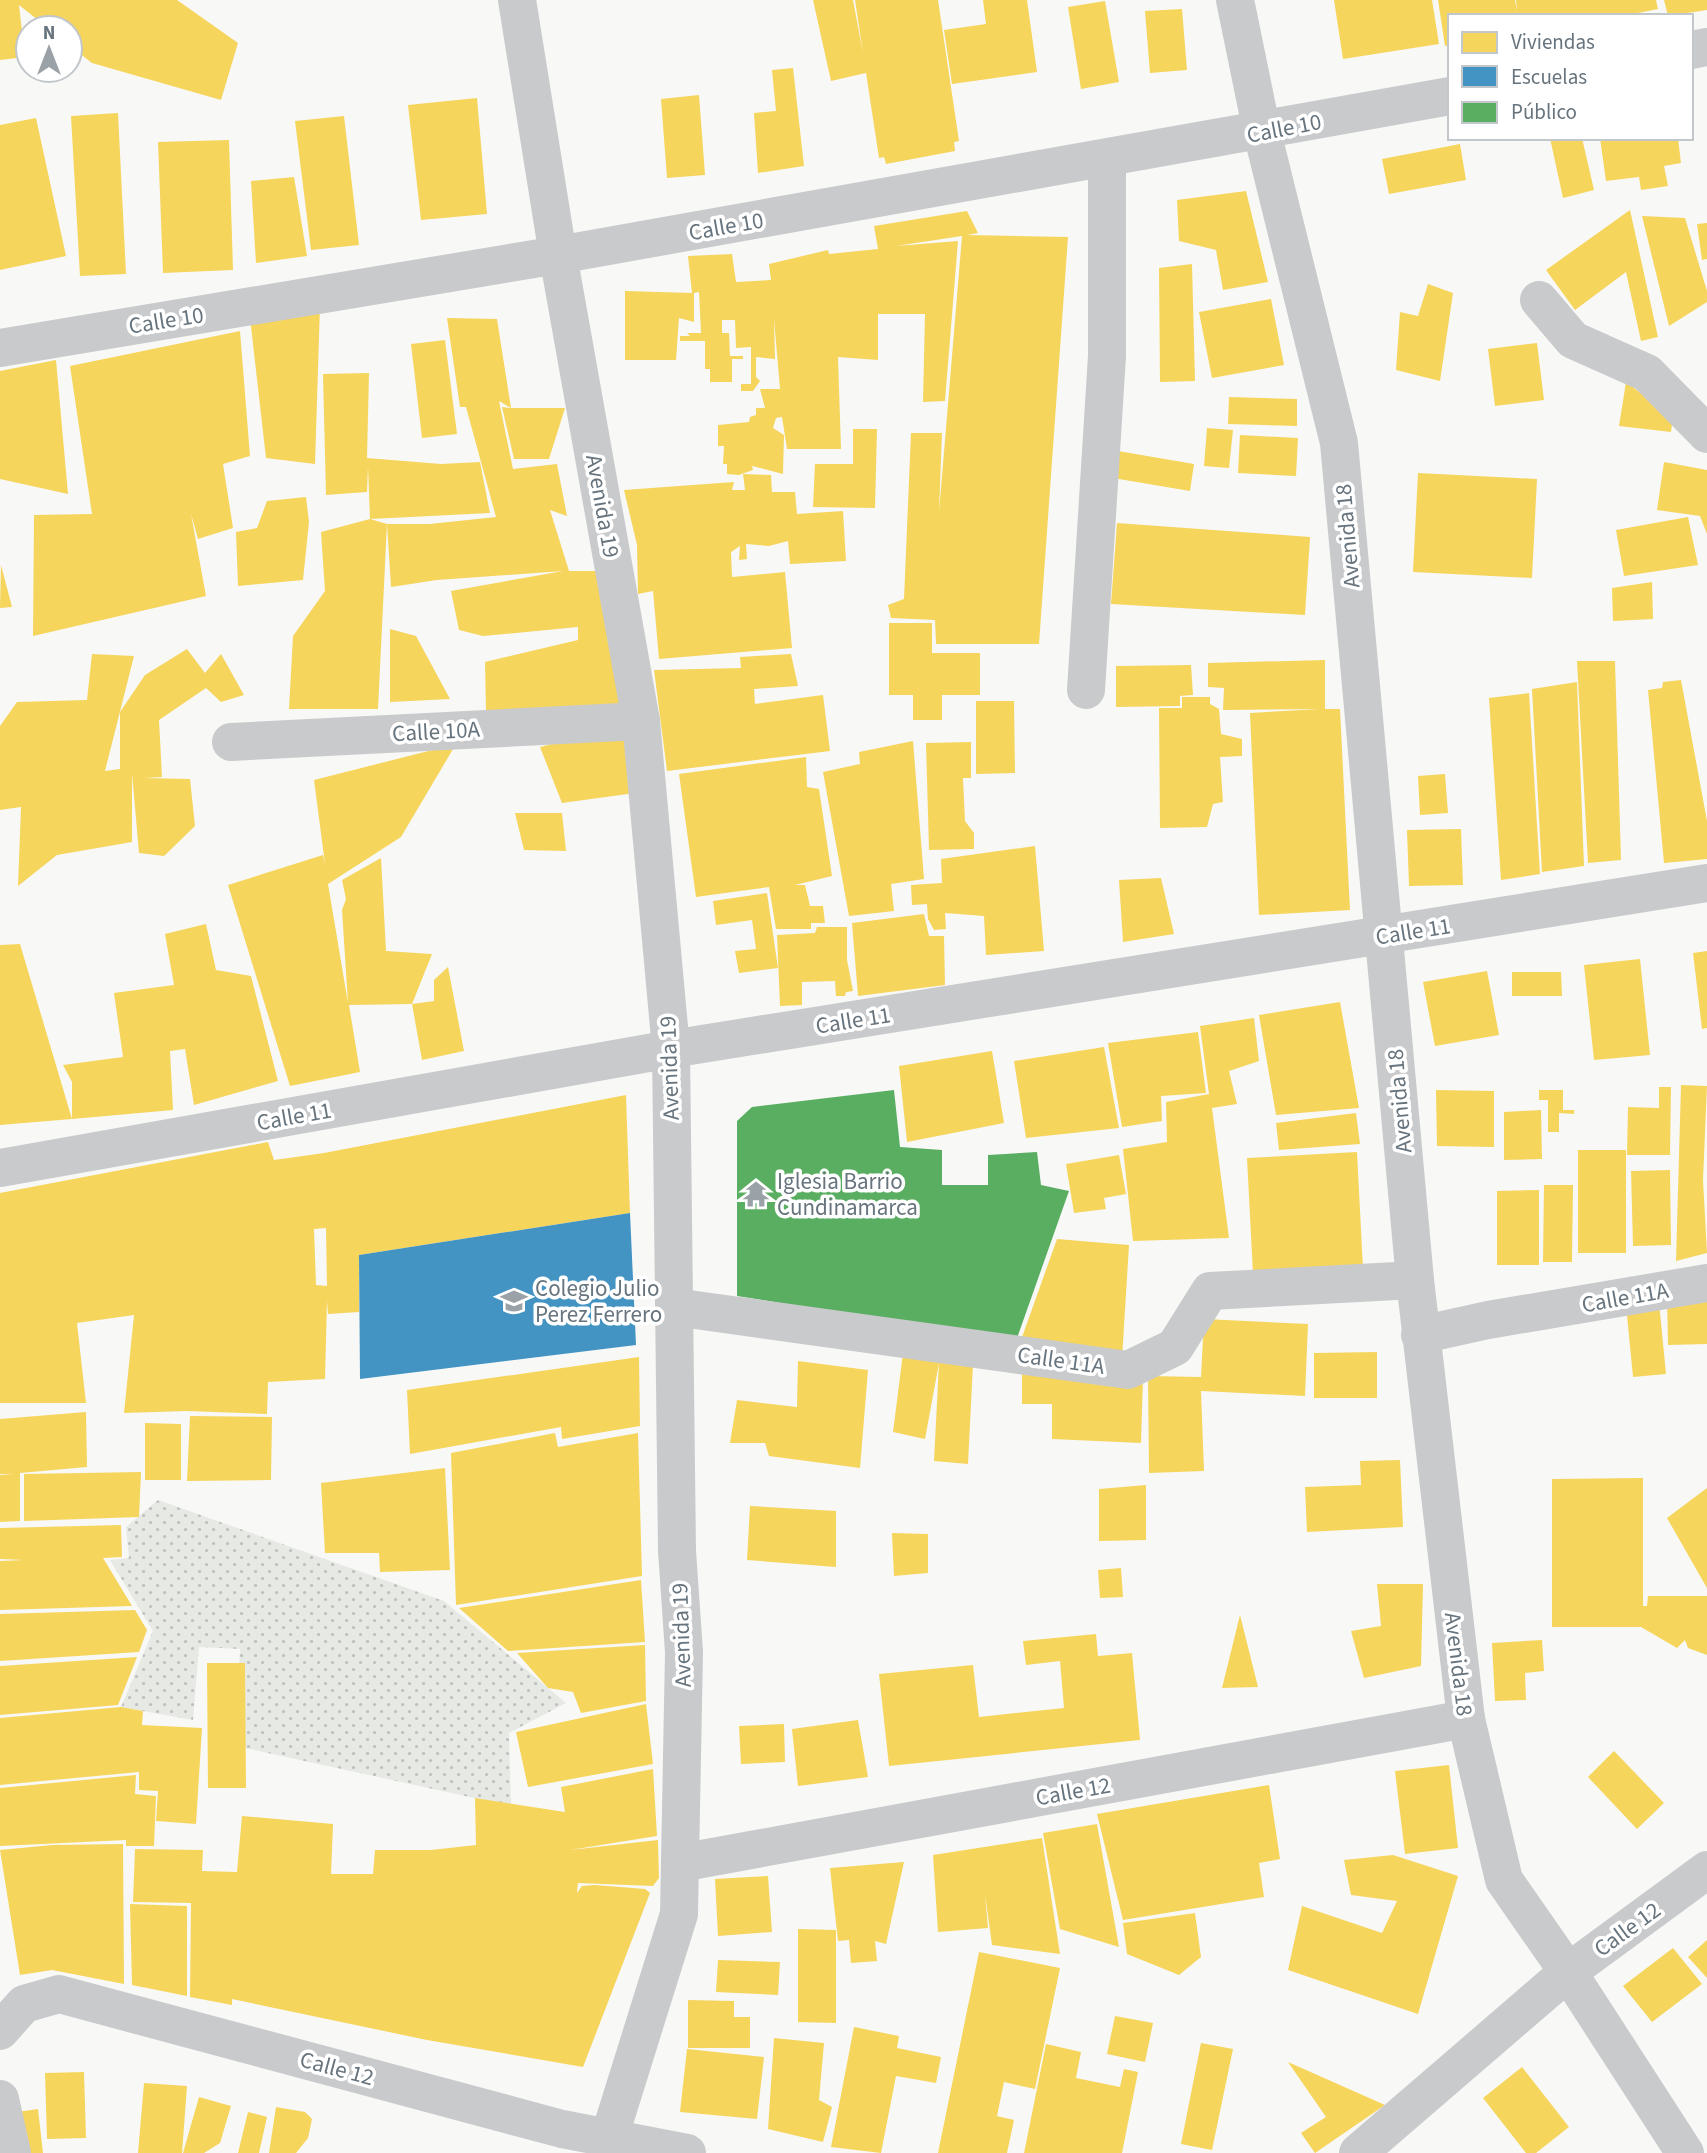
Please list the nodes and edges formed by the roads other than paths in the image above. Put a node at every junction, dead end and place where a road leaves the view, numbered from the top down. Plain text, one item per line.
1 (517, 0) edge
2 (1235, 0) edge
3 (1448, 96) edge
4 (1262, 132) junction
5 (1107, 159) junction
6 (558, 255) junction
7 (1539, 300) dead end
8 (0, 348) edge
9 (1707, 434) edge
10 (1086, 690) dead end
11 (641, 721) junction
12 (231, 742) dead end
13 (1707, 883) edge
14 (1384, 936) junction
15 (671, 1049) junction
16 (0, 1168) edge
17 (1415, 1280) junction
18 (1707, 1283) edge
19 (674, 1307) junction
20 (1420, 1335) junction
21 (1466, 1719) junction
22 (680, 1863) junction
23 (1707, 1870) edge
24 (1568, 1972) junction
25 (0, 2031) edge
26 (0, 2099) edge
27 (609, 2137) junction
28 (566, 2141) edge
29 (12, 2153) edge
30 (687, 2153) edge
31 (1358, 2153) edge
32 (1685, 2153) edge

1 - 6 street, Avenida 19
2 - 4 street, Avenida 18
3 - 4 street, Calle 10
4 - 5 street, Calle 10
4 - 14 street, Avenida 18
5 - 6 street, Calle 10
5 - 10 street
6 - 8 street, Calle 10
6 - 11 street, Avenida 19
7 - 9 street
11 - 12 street, Calle 10A
11 - 15 street, Avenida 19
13 - 14 street, Calle 11
14 - 15 street, Calle 11
14 - 17 street, Avenida 18
15 - 16 street, Calle 11
15 - 19 street, Avenida 19
17 - 19 street, Calle 11A
17 - 20 street, Avenida 18
18 - 20 street, Calle 11A
19 - 22 street, Avenida 19
20 - 21 street, Avenida 18
21 - 22 street, Calle 12
21 - 24 street, Avenida 18
22 - 27 street, Avenida 19
23 - 24 street, Calle 12
24 - 31 street, Calle 12
24 - 32 street, Avenida 18
25 - 28 street, Calle 12
26 - 29 street
27 - 28 street, Calle 12
27 - 30 street, Calle 12

